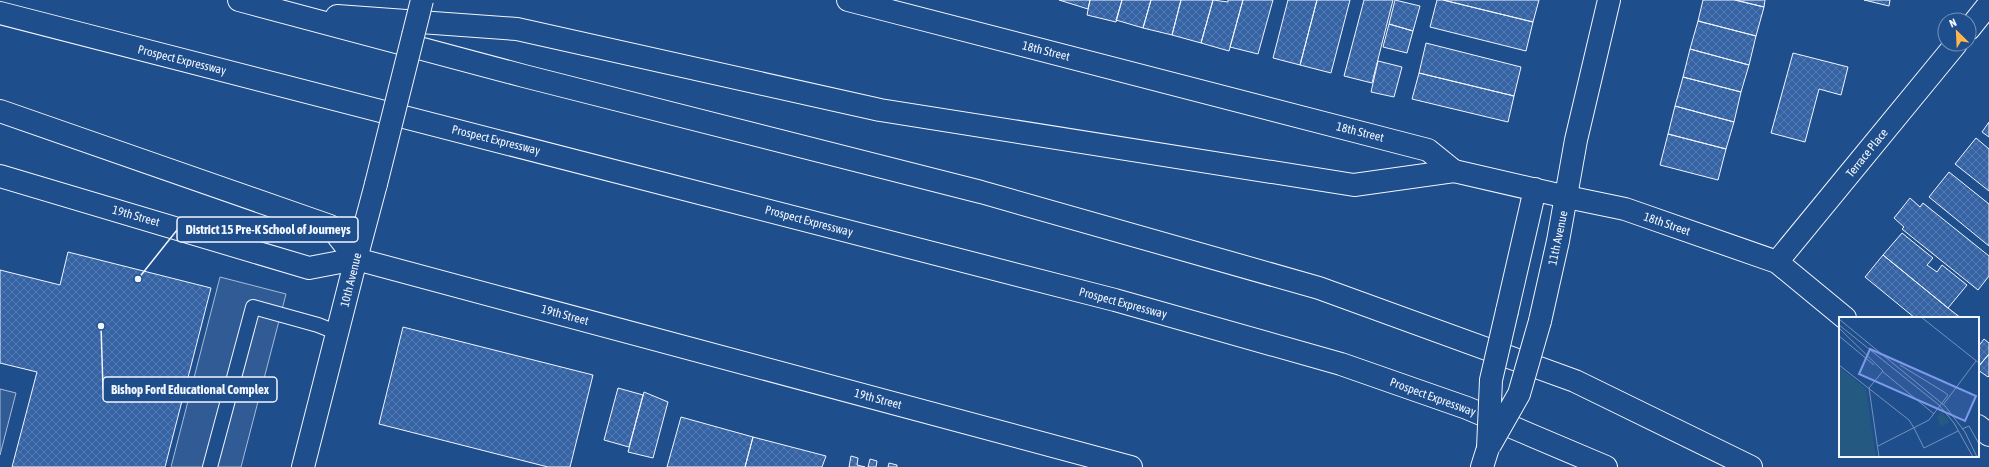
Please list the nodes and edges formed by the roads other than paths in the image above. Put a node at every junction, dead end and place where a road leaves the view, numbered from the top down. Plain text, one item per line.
1 (240, 0) edge
2 (422, 0) edge
3 (848, 0) edge
4 (1609, 0) edge
5 (1989, 4) edge
6 (287, 12) junction
7 (0, 13) edge
8 (1977, 19) edge
9 (1949, 52) edge
10 (0, 111) edge
11 (1454, 171) junction
12 (0, 176) edge
13 (1536, 189) junction
14 (1567, 196) junction
15 (356, 259) junction
16 (1777, 262) junction
17 (1844, 317) edge
18 (338, 333) junction
19 (1979, 427) edge
20 (1989, 435) edge
21 (1485, 458) edge
22 (210, 467) edge
23 (303, 467) edge
24 (1131, 467) edge
25 (1606, 467) edge
26 (1751, 467) edge

1 - 6 main road
2 - 15 main road, 10th Avenue, bridge
3 - 11 main road, 18th Street
4 - 14 main road, 11th Avenue
5 - 8 main road
6 - 11 main road
6 - 26 main road
7 - 25 main road, Prospect Expressway
9 - 16 main road, Terrace Place
10 - 15 main road
11 - 13 main road, 18th Street
12 - 15 main road, 19th Street
13 - 14 main road, 18th Street
13 - 21 main road, bridge
14 - 16 main road, 18th Street
14 - 21 main road, 11th Avenue, bridge
15 - 18 main road, 10th Avenue
15 - 24 main road, 19th Street
16 - 17 main road, 18th Street
18 - 22 lane
18 - 23 main road, 10th Avenue
19 - 20 main road

